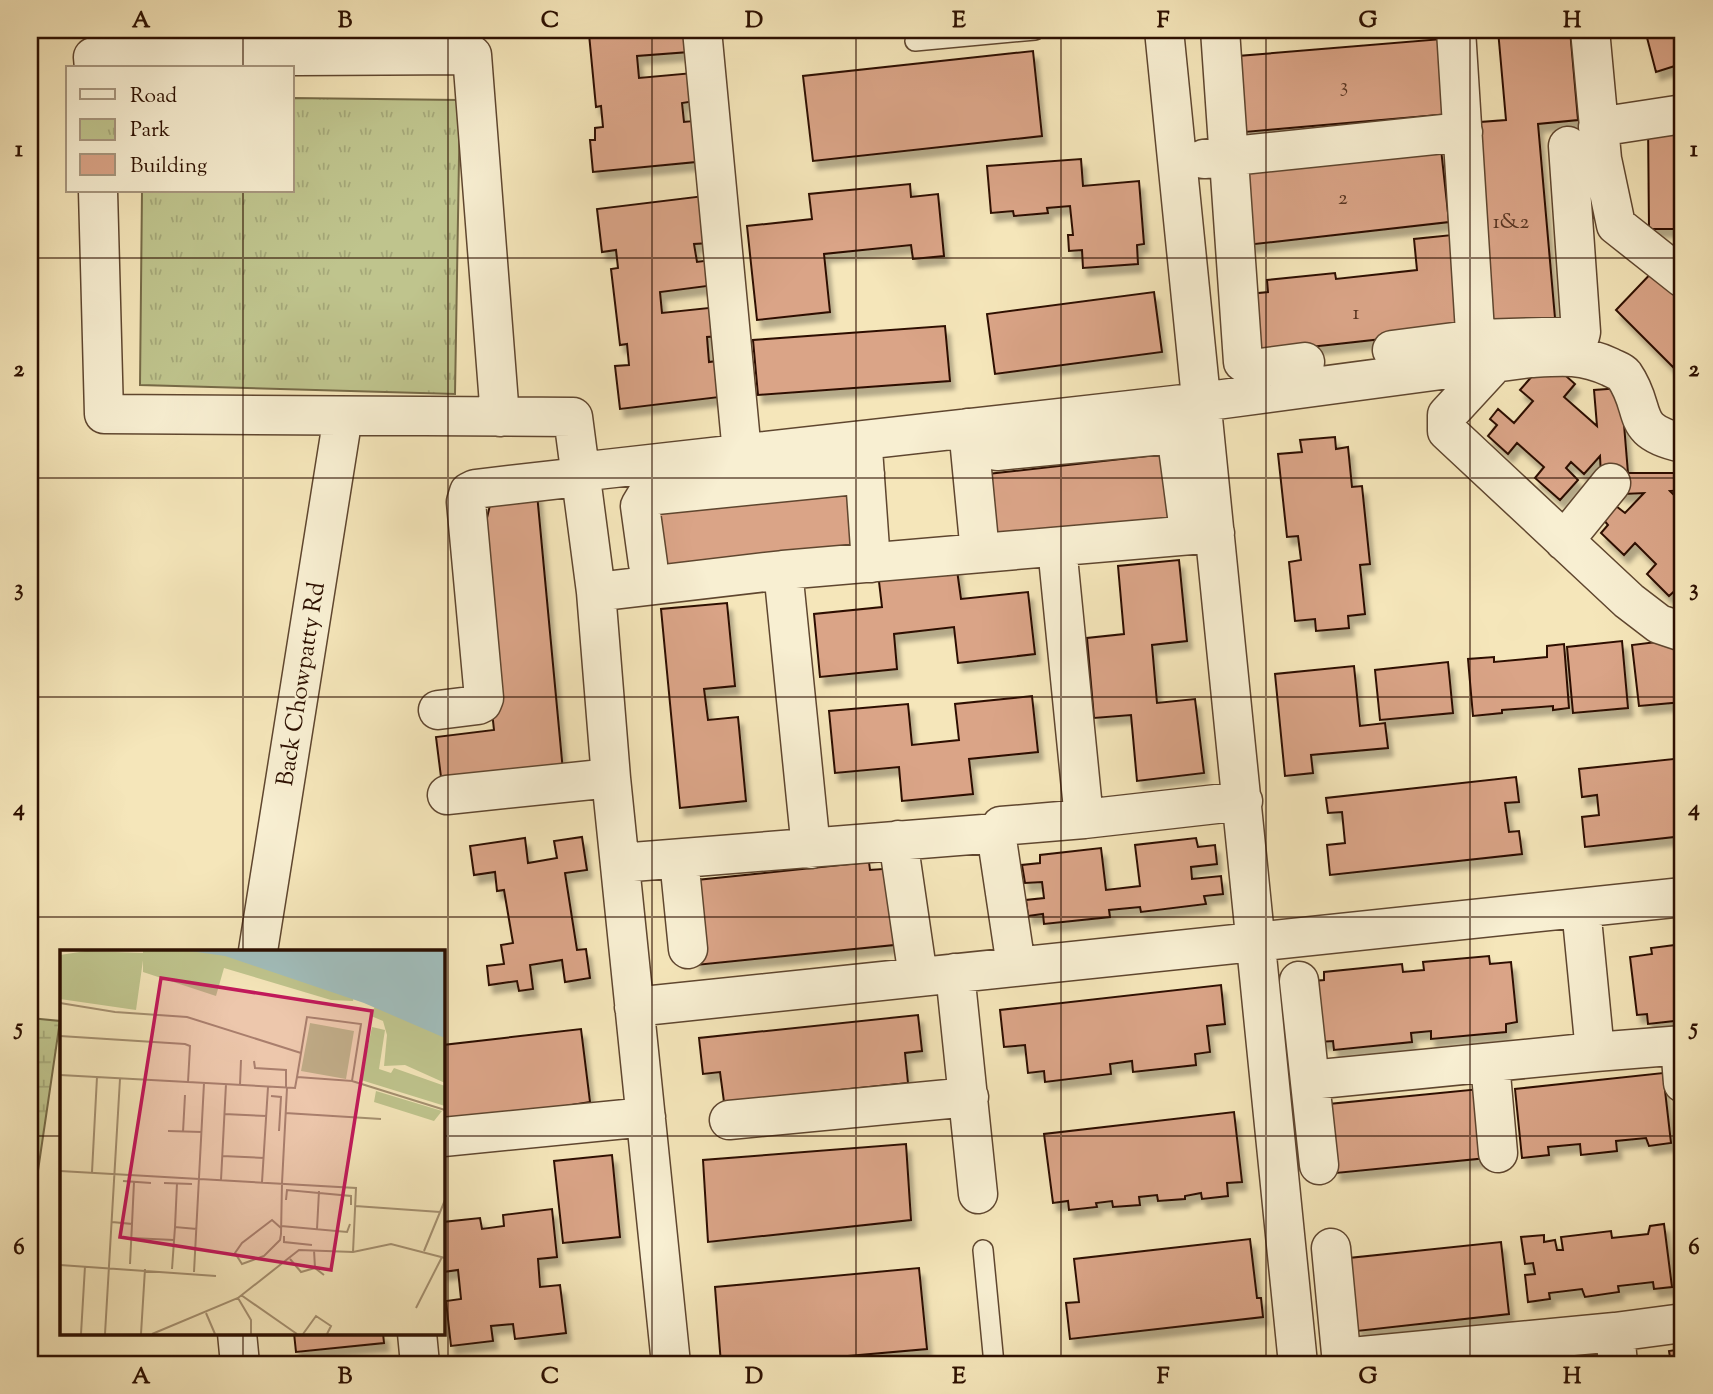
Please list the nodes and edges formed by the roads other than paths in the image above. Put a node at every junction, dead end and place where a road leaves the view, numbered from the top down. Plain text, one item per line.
1 (702, 30) edge
2 (1035, 30) edge
3 (1164, 30) edge
4 (1220, 30) edge
5 (1456, 30) edge
6 (1590, 30) edge
7 (915, 41) dead end
8 (473, 42) edge
9 (94, 66) edge
10 (1683, 114) edge
11 (1463, 132) junction
12 (1583, 137) junction
13 (1229, 156) junction
14 (1178, 164) junction
15 (97, 192) edge
16 (1683, 277) edge
17 (1483, 357) junction
18 (1201, 401) junction
19 (343, 416) junction
20 (500, 417) junction
21 (969, 441) junction
22 (1683, 443) edge
23 (742, 453) junction
24 (864, 457) junction
25 (579, 475) junction
26 (1611, 483) dead end
27 (1202, 535) junction
28 (1564, 541) junction
29 (1057, 547) junction
30 (980, 553) junction
31 (871, 563) junction
32 (648, 564) dead end
33 (783, 570) junction
34 (596, 592) junction
35 (1683, 632) edge
36 (439, 710) dead end
37 (611, 778) junction
38 (447, 795) dead end
39 (1233, 802) junction
40 (1084, 819) junction
41 (996, 833) junction
42 (898, 840) junction
43 (811, 849) junction
44 (679, 859) junction
45 (620, 863) junction
46 (1683, 897) edge
47 (1581, 908) junction
48 (1255, 941) junction
49 (258, 950) edge
50 (688, 950) dead end
51 (1016, 966) junction
52 (955, 973) junction
53 (918, 977) junction
54 (1299, 981) dead end
55 (635, 1007) junction
56 (1681, 1045) edge
57 (1595, 1052) junction
58 (1490, 1063) junction
59 (1310, 1080) junction
60 (1683, 1083) edge
61 (969, 1097) junction
62 (646, 1117) junction
63 (729, 1120) dead end
64 (444, 1138) edge
65 (1498, 1153) dead end
66 (1319, 1165) dead end
67 (978, 1194) dead end
68 (1331, 1248) dead end
69 (983, 1250) dead end
70 (1683, 1323) edge
71 (237, 1334) edge
72 (417, 1334) edge
73 (1617, 1348) edge
74 (1342, 1361) edge
75 (240, 1364) edge
76 (420, 1364) edge
77 (671, 1364) edge
78 (994, 1364) edge
79 (1298, 1364) edge

1 - 23 street
2 - 7 lane
3 - 14 street
4 - 13 street
5 - 11 street
6 - 12 street
8 - 9 street
8 - 20 street
10 - 12 street
11 - 13 street
11 - 17 street
12 - 16 street
12 - 17 street
13 - 14 street
13 - 17 street
14 - 18 street
15 - 19 street
17 - 18 street
17 - 22 street
17 - 28 street
18 - 21 street
18 - 27 street
19 - 20 street
19 - 49 street, Back Chowpatty Rd
20 - 25 street
21 - 24 street
21 - 27 street
21 - 30 street
23 - 24 street
23 - 25 street
24 - 31 street
24 - 32 street
25 - 34 street
25 - 36 street
26 - 28 street
27 - 29 street
27 - 39 street
28 - 35 street
29 - 30 street
29 - 40 street
30 - 31 street
31 - 33 street
33 - 34 street
33 - 43 street
34 - 37 street
37 - 38 street
37 - 45 street
39 - 40 street
39 - 48 street
40 - 41 street
41 - 42 street
41 - 51 street
42 - 43 street
42 - 53 street
43 - 44 street
44 - 45 street
44 - 50 street
45 - 55 street
46 - 47 street
47 - 48 street
47 - 57 street
48 - 51 street
48 - 79 street
51 - 52 street
52 - 53 street
52 - 61 street
53 - 55 street
54 - 59 street
55 - 62 street
56 - 57 street
56 - 60 street
57 - 58 street
58 - 59 street
58 - 65 street
59 - 66 street
61 - 63 street
61 - 67 street
62 - 64 street
62 - 77 street
68 - 74 street
69 - 78 lane
70 - 73 street
71 - 75 street
72 - 76 street
73 - 74 street

